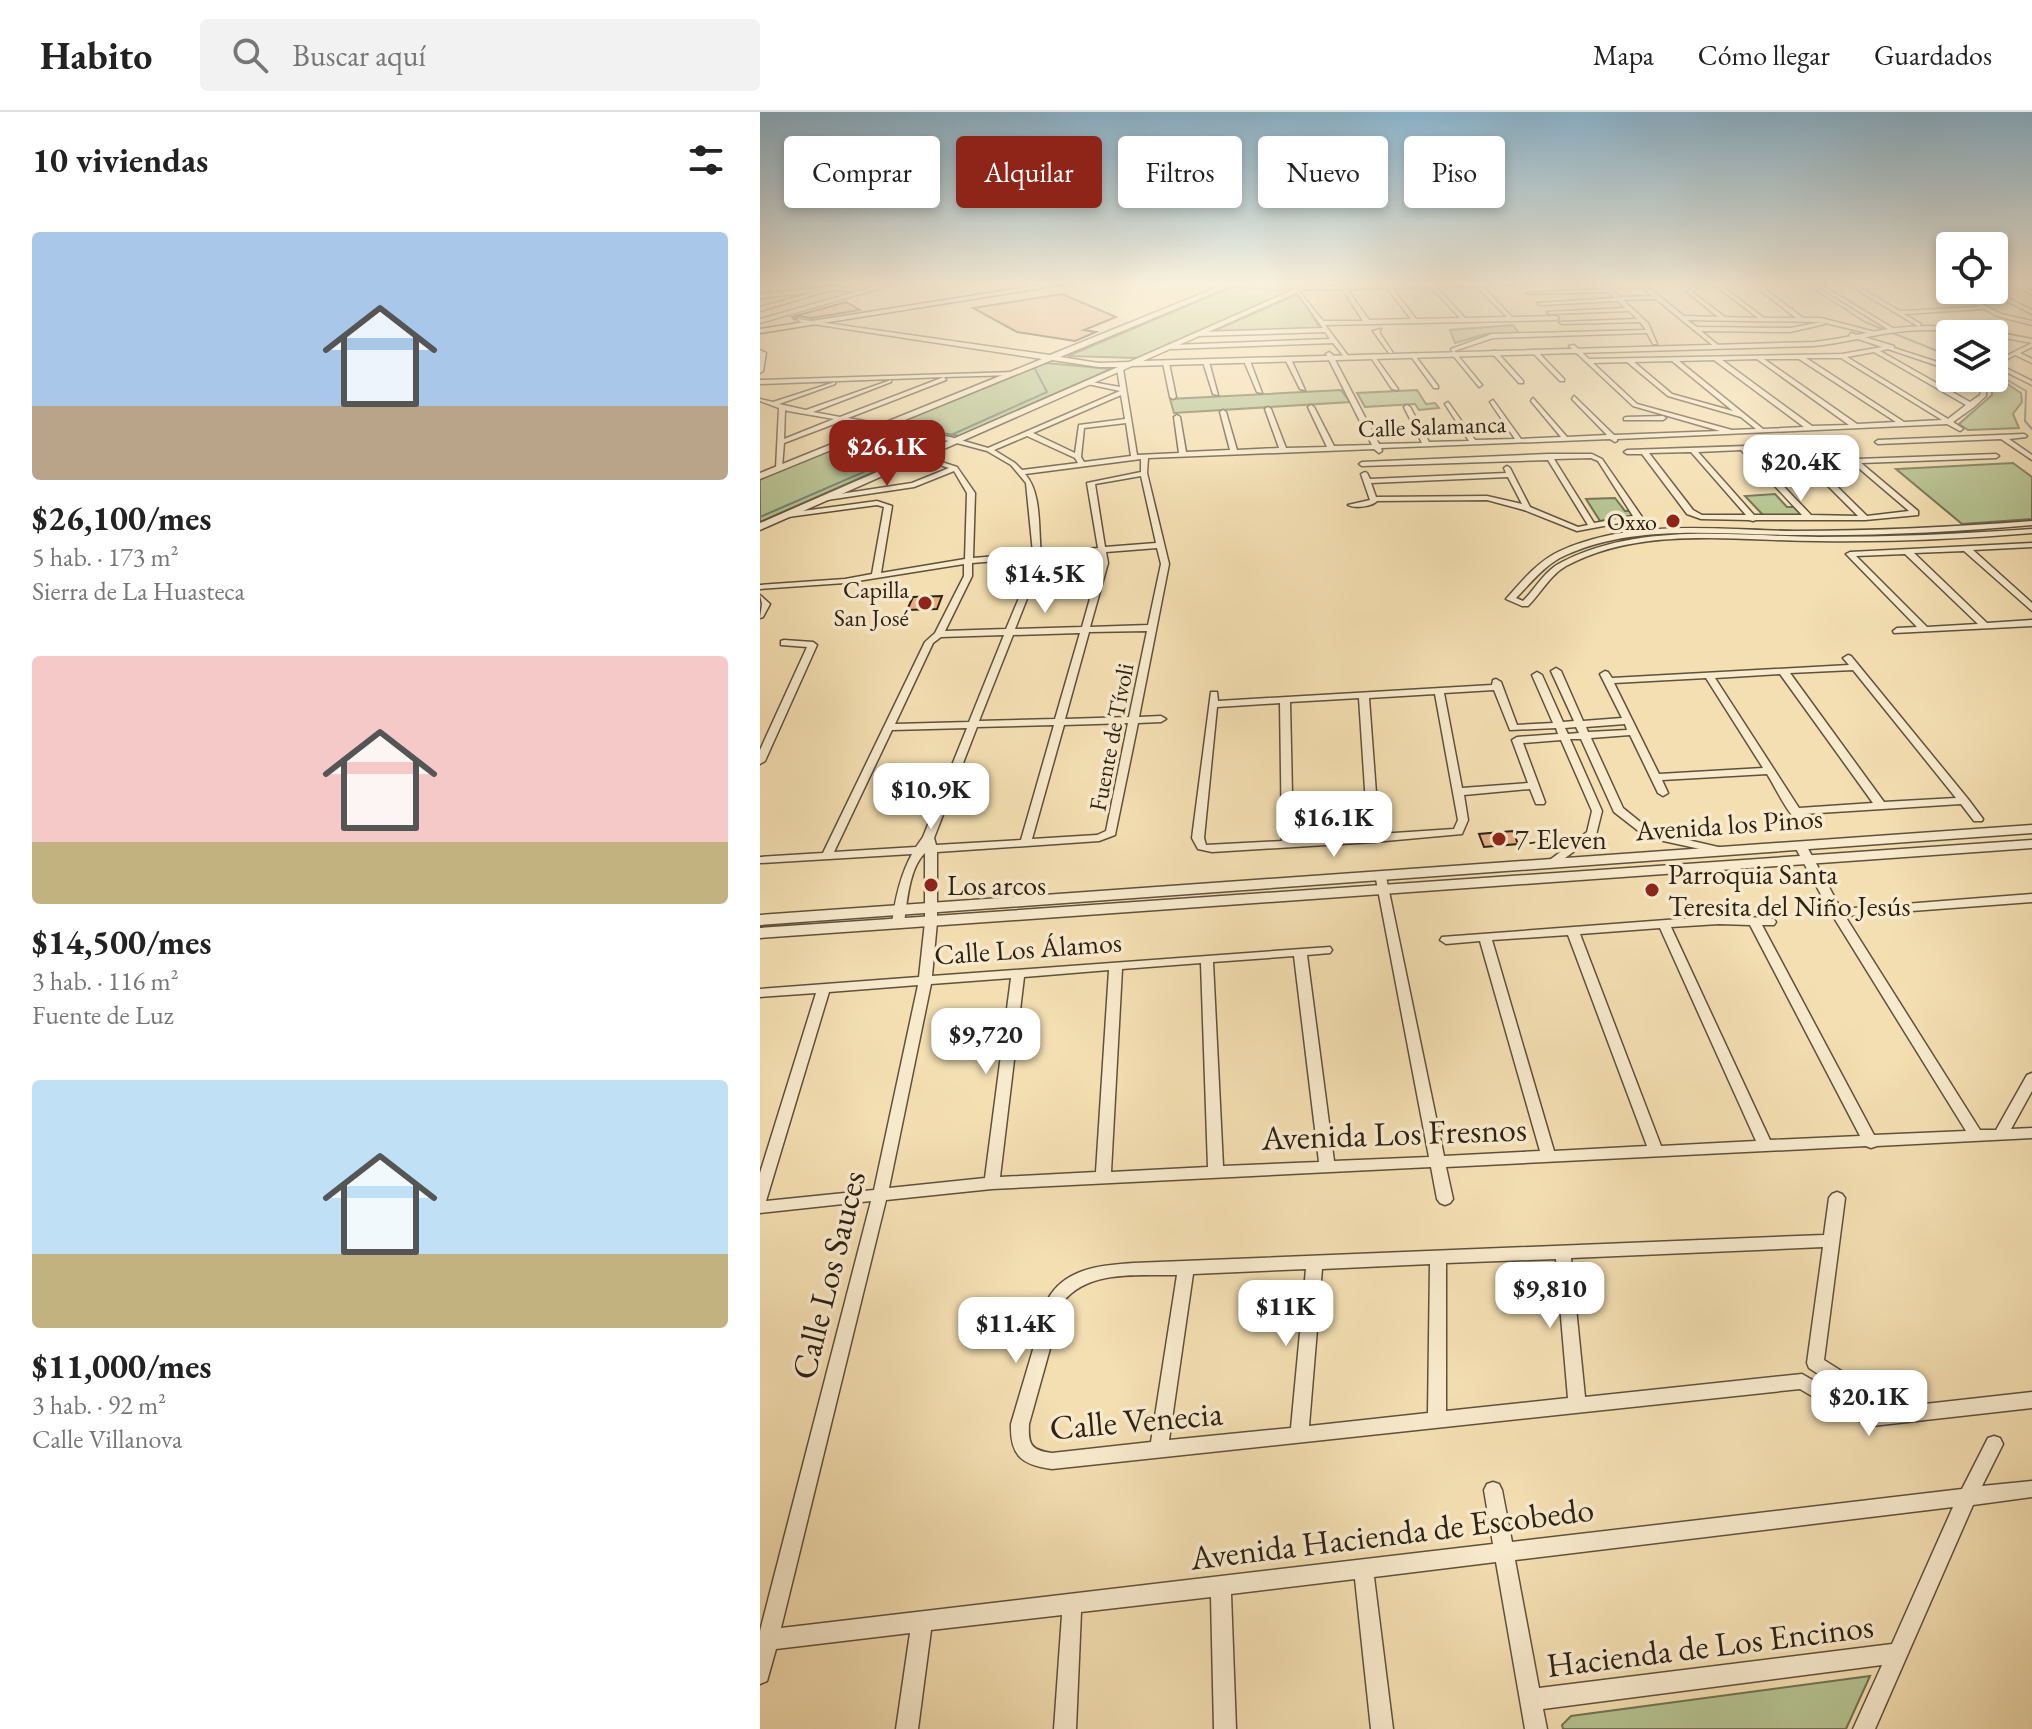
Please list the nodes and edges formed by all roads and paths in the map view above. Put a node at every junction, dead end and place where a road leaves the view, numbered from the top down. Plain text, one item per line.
1 (1049, 358) edge
2 (1055, 358) edge
3 (1145, 358) edge
4 (1275, 358) edge
5 (1296, 358) edge
6 (1331, 358) edge
7 (1375, 358) edge
8 (1415, 358) edge
9 (1459, 358) edge
10 (1500, 358) edge
11 (1541, 358) edge
12 (1584, 358) edge
13 (1696, 358) edge
14 (1715, 358) edge
15 (1759, 358) edge
16 (1802, 358) edge
17 (1846, 358) edge
18 (1889, 358) edge
19 (2003, 358) edge
20 (1288, 359) junction
21 (1673, 359) junction
22 (1628, 360) junction
23 (1247, 361) junction
24 (1587, 361) junction
25 (1206, 362) junction
26 (761, 363) edge
27 (1166, 363) junction
28 (1129, 365) junction
29 (760, 371) edge
30 (1013, 373) junction
31 (954, 375) junction
32 (899, 377) junction
33 (844, 379) junction
34 (1562, 380) dead end
35 (760, 382) edge
36 (1521, 382) dead end
37 (1086, 383) junction
38 (2032, 383) edge
39 (1479, 385) dead end
40 (1436, 387) dead end
41 (1303, 389) dead end
42 (1395, 389) dead end
43 (1125, 390) junction
44 (1260, 392) dead end
45 (1982, 392) edge
46 (1216, 394) dead end
47 (1173, 397) dead end
48 (761, 398) edge
49 (1574, 398) dead end
50 (1533, 400) dead end
51 (1493, 402) dead end
52 (773, 404) junction
53 (1448, 404) dead end
54 (1972, 406) junction
55 (782, 407) junction
56 (1311, 407) dead end
57 (1407, 407) dead end
58 (1268, 409) dead end
59 (806, 412) junction
60 (1223, 412) dead end
61 (1741, 415) junction
62 (1177, 417) dead end
63 (1674, 417) junction
64 (842, 419) junction
65 (1626, 419) dead end
66 (1129, 421) junction
67 (1948, 422) junction
68 (1902, 424) junction
69 (881, 426) junction
70 (1855, 426) junction
71 (1810, 428) junction
72 (1960, 429) dead end
73 (1761, 430) junction
74 (1732, 432) junction
75 (1029, 434) junction
76 (2024, 436) dead end
77 (2003, 437) junction
78 (1565, 438) junction
79 (1615, 439) junction
80 (1519, 440) junction
81 (954, 441) junction
82 (781, 442) junction
83 (1473, 442) junction
84 (1878, 442) dead end
85 (1426, 443) junction
86 (1792, 446) junction
87 (1331, 448) junction
88 (1743, 448) junction
89 (989, 450) junction
90 (1283, 450) junction
91 (1378, 450) junction
92 (1693, 450) junction
93 (1234, 452) junction
94 (1627, 452) dead end
95 (1644, 452) junction
96 (1183, 454) junction
97 (1139, 456) junction
98 (1549, 456) junction
99 (1996, 456) dead end
100 (920, 457) junction
101 (1501, 458) junction
102 (2032, 458) edge
103 (1080, 460) junction
104 (1858, 461) junction
105 (779, 468) junction
106 (955, 468) junction
107 (1022, 472) junction
108 (1144, 473) junction
109 (1510, 475) junction
110 (760, 476) edge
111 (1367, 481) junction
112 (827, 498) junction
113 (1373, 499) junction
114 (1352, 505) dead end
115 (1527, 508) junction
116 (788, 515) junction
117 (1635, 517) junction
118 (1865, 518) junction
119 (1753, 519) junction
120 (1774, 519) junction
121 (1788, 519) junction
122 (1810, 519) junction
123 (1619, 523) junction
124 (2032, 523) edge
125 (760, 527) edge
126 (1593, 527) junction
127 (2032, 531) edge
128 (1914, 534) junction
129 (1783, 536) junction
130 (1797, 536) junction
131 (1646, 537) junction
132 (1928, 537) junction
133 (1161, 545) junction
134 (2027, 545) edge
135 (1967, 549) junction
136 (1102, 550) junction
137 (1945, 550) junction
138 (1927, 551) junction
139 (1908, 552) junction
140 (2032, 554) edge
141 (1037, 556) junction
142 (970, 561) junction
143 (876, 577) junction
144 (760, 587) edge
145 (760, 598) edge
146 (2032, 608) edge
147 (760, 615) edge
148 (2032, 623) edge
149 (1985, 626) junction
150 (1151, 628) junction
151 (1924, 629) junction
152 (1085, 631) junction
153 (1897, 631) dead end
154 (1010, 633) junction
155 (939, 634) junction
156 (784, 643) dead end
157 (1556, 671) dead end
158 (1783, 671) junction
159 (1537, 675) dead end
160 (1709, 675) junction
161 (1439, 691) junction
162 (1364, 696) junction
163 (1285, 701) junction
164 (1161, 719) dead end
165 (1136, 720) junction
166 (1628, 721) junction
167 (1059, 723) junction
168 (1580, 724) junction
169 (972, 725) junction
170 (1560, 725) junction
171 (888, 727) junction
172 (1634, 732) junction
173 (1585, 735) junction
174 (1565, 737) junction
175 (760, 761) edge
176 (1769, 771) junction
177 (1656, 777) junction
178 (1534, 786) junction
179 (1458, 792) junction
180 (1663, 793) dead end
181 (1964, 801) junction
182 (1540, 802) dead end
183 (1881, 806) junction
184 (1618, 810) junction
185 (1597, 811) junction
186 (1794, 811) junction
187 (1978, 819) dead end
188 (1803, 823) dead end
189 (2032, 829) edge
190 (1374, 839) junction
191 (1026, 842) junction
192 (1288, 844) junction
193 (2032, 844) edge
194 (925, 845) junction
195 (1826, 850) junction
196 (1726, 852) junction
197 (1804, 852) junction
198 (827, 855) junction
199 (760, 860) edge
200 (1553, 862) junction
201 (1383, 881) junction
202 (2032, 898) edge
203 (1837, 913) junction
204 (931, 915) junction
205 (899, 917) junction
206 (760, 920) edge
207 (1770, 922) dead end
208 (1755, 923) junction
209 (1664, 924) junction
210 (1573, 932) junction
211 (760, 933) edge
212 (1485, 939) junction
213 (1446, 940) dead end
214 (1326, 950) dead end
215 (1300, 952) junction
216 (1207, 960) junction
217 (1116, 966) junction
218 (1018, 974) junction
219 (925, 980) junction
220 (824, 988) junction
221 (760, 993) edge
222 (2032, 1078) edge
223 (2032, 1133) edge
224 (2001, 1134) junction
225 (1976, 1136) junction
226 (1871, 1143) junction
227 (1766, 1147) junction
228 (1656, 1152) junction
229 (1549, 1157) junction
230 (1439, 1162) junction
231 (1327, 1166) junction
232 (1216, 1171) junction
233 (1103, 1177) junction
234 (992, 1183) junction
235 (880, 1195) junction
236 (760, 1197) edge
237 (1837, 1198) dead end
238 (1445, 1199) dead end
239 (760, 1207) edge
240 (1829, 1241) junction
241 (1563, 1252) junction
242 (1438, 1259) junction
243 (1314, 1265) junction
244 (1186, 1268) junction
245 (2032, 1400) edge
246 (1577, 1405) junction
247 (1897, 1416) junction
248 (1437, 1419) junction
249 (1299, 1435) junction
250 (1994, 1444) dead end
251 (1159, 1449) junction
252 (2032, 1489) edge
253 (1493, 1490) dead end
254 (1967, 1497) junction
255 (1502, 1550) junction
256 (1364, 1571) junction
257 (1221, 1587) junction
258 (1072, 1604) junction
259 (922, 1621) junction
260 (764, 1641) edge
261 (1897, 1653) junction
262 (760, 1674) edge
263 (1530, 1700) junction
264 (907, 1729) edge
265 (1065, 1729) edge
266 (1225, 1729) edge
267 (1382, 1729) edge
268 (1536, 1729) edge
269 (1864, 1729) edge

1 - 30 street
2 - 28 street
3 - 28 street
4 - 28 street
5 - 20 street
6 - 91 street
7 - 42 street
8 - 40 street
9 - 39 street
10 - 36 street
11 - 34 street
12 - 24 street
13 - 21 street
14 - 71 street
15 - 70 street
16 - 68 street
17 - 67 street
18 - 54 street
19 - 38 street
20 - 23 street
20 - 41 street
21 - 22 street
21 - 61 street
22 - 24 street
22 - 61 street
23 - 25 street
23 - 44 street
24 - 63 street
25 - 27 street
25 - 46 street
26 - 29 street
27 - 28 street
27 - 47 street
28 - 37 street
28 - 43 street, Fuente de Tívoli
30 - 31 street
30 - 69 street
31 - 32 street
31 - 64 street
32 - 33 street
32 - 59 street
33 - 35 street
33 - 52 street
37 - 43 street
37 - 81 street
43 - 66 street, Fuente de Tívoli
43 - 75 street
45 - 54 street
48 - 52 street
49 - 79 street
50 - 78 street
51 - 80 street
52 - 55 street
53 - 83 street
54 - 67 street
55 - 59 street
55 - 82 street
56 - 87 street
57 - 85 street
58 - 90 street
59 - 64 street
60 - 93 street
61 - 73 street
62 - 96 street
63 - 65 street
63 - 74 street
64 - 69 street
64 - 82 street
66 - 97 street, Fuente de Tívoli
66 - 103 street
67 - 68 street, Calle Salamanca
67 - 72 street
68 - 70 street, Calle Salamanca
69 - 81 street
69 - 105 street
70 - 71 street, Calle Salamanca
71 - 73 street, Calle Salamanca
73 - 74 street, Calle Salamanca
74 - 79 street, Calle Salamanca
75 - 89 street
75 - 103 street
76 - 77 street
77 - 84 street
77 - 102 street
78 - 79 street, Calle Salamanca
78 - 80 street, Calle Salamanca
80 - 83 street, Calle Salamanca
81 - 89 street
81 - 100 street
82 - 105 street
83 - 85 street, Calle Salamanca
85 - 91 street, Calle Salamanca
86 - 88 street
86 - 104 street
86 - 118 street
87 - 90 street, Calle Salamanca
87 - 91 street, Calle Salamanca
88 - 92 street
88 - 122 street
89 - 107 street
90 - 93 street, Calle Salamanca
92 - 95 street
92 - 119 street
93 - 96 street, Calle Salamanca
94 - 95 street
95 - 119 street
96 - 97 street, Calle Salamanca
97 - 103 street, Calle Salamanca
97 - 108 street, Fuente de Tívoli
98 - 101 street
98 - 117 street
98 - 126 street
99 - 104 street
100 - 106 street
100 - 112 street
101 - 109 street
101 - 111 street
103 - 107 street, Calle Salamanca
104 - 118 street
105 - 110 street
106 - 112 street
106 - 142 street
107 - 141 street
108 - 133 street, Fuente de Tívoli
108 - 136 street
109 - 111 street
109 - 115 street
111 - 113 street
112 - 116 street
113 - 114 street
113 - 115 street
115 - 126 street
116 - 125 street
116 - 143 street
117 - 123 street
117 - 131 street
118 - 122 street
119 - 120 street
120 - 121 street
120 - 129 street
121 - 122 street
121 - 130 street
123 - 126 street
123 - 131 street
124 - 128 street
127 - 132 street
128 - 130 street
128 - 132 street
128 - 138 street
129 - 130 street
129 - 131 street
131 - 131 street
132 - 137 street
133 - 136 street
133 - 150 street, Fuente de Tívoli
134 - 135 street
134 - 140 street
135 - 137 street
135 - 146 street
136 - 141 street
136 - 152 street
137 - 138 street
138 - 139 street
139 - 149 street
139 - 151 street
141 - 142 street
141 - 154 street
142 - 143 street
142 - 155 street
143 - 144 street
145 - 147 street
148 - 149 street
149 - 151 street
150 - 152 street
150 - 165 street, Fuente de Tívoli
151 - 153 street
152 - 154 street
152 - 167 street
154 - 155 street
154 - 169 street
155 - 171 street
156 - 175 street
157 - 168 street
158 - 160 street
158 - 181 street
158 - 183 street
159 - 170 street
160 - 166 street
160 - 176 street
161 - 162 street
161 - 170 street
161 - 179 street
162 - 163 street
162 - 190 street
163 - 192 street
163 - 192 street
164 - 165 street
165 - 167 street
165 - 191 street, Fuente de Tívoli
166 - 168 street
166 - 172 street
167 - 169 street
167 - 191 street
168 - 170 street
168 - 173 street
169 - 171 street
169 - 194 street
170 - 174 street
171 - 198 street
172 - 173 street
172 - 177 street
173 - 174 street
173 - 184 street
174 - 178 street
174 - 185 street
176 - 177 street
176 - 186 street
177 - 180 street
178 - 179 street
178 - 182 street
179 - 190 street
181 - 183 street
181 - 187 street
183 - 186 street
184 - 185 street
184 - 196 street
185 - 200 street
186 - 188 street
189 - 195 street, Avenida los Pinos
190 - 192 street
191 - 194 street
193 - 195 street, Avenida los Pinos
194 - 198 street
194 - 204 street, Calle Los Sauces
194 - 205 street
195 - 197 street, Avenida los Pinos
196 - 197 street, Avenida los Pinos
196 - 200 street, Avenida los Pinos
197 - 201 street, Avenida los Pinos
197 - 203 street
198 - 199 street
200 - 201 street, Avenida los Pinos
201 - 204 street, Avenida los Pinos
201 - 230 street
202 - 203 street
203 - 225 street
204 - 205 street, Avenida los Pinos
204 - 219 street, Calle Los Sauces
205 - 206 street, Avenida los Pinos
205 - 211 street, Avenida los Pinos
207 - 208 street
208 - 209 street
208 - 226 street
209 - 210 street
209 - 227 street
210 - 212 street
210 - 228 street
212 - 213 street
212 - 229 street
214 - 215 street, Calle Los Álamos
215 - 216 street, Calle Los Álamos
215 - 231 street
216 - 217 street, Calle Los Álamos
216 - 232 street
217 - 218 street, Calle Los Álamos
217 - 233 street
218 - 219 street, Calle Los Álamos
218 - 234 street
219 - 220 street, Calle Los Álamos
219 - 235 street, Calle Los Sauces
220 - 221 street, Calle Los Álamos
220 - 236 street
222 - 224 street
223 - 224 street, Avenida Los Fresnos
224 - 225 street, Avenida Los Fresnos
225 - 226 street, Avenida Los Fresnos
226 - 227 street, Avenida Los Fresnos
227 - 228 street, Avenida Los Fresnos
228 - 229 street, Avenida Los Fresnos
229 - 230 street, Avenida Los Fresnos
230 - 231 street, Avenida Los Fresnos
230 - 238 street
231 - 232 street, Avenida Los Fresnos
232 - 233 street, Avenida Los Fresnos
233 - 234 street, Avenida Los Fresnos
234 - 235 street, Avenida Los Fresnos
235 - 239 street, Avenida Los Fresnos
235 - 260 street, Calle Los Sauces
237 - 240 street
240 - 241 street, Calle Venecia
240 - 247 street
241 - 242 street, Calle Venecia
241 - 246 street
242 - 243 street, Calle Venecia
242 - 248 street
243 - 244 street, Calle Venecia
243 - 249 street
244 - 251 street
244 - 251 street, Calle Venecia
245 - 247 street, Calle Venecia
246 - 247 street, Calle Venecia
246 - 248 street, Calle Venecia
248 - 249 street, Calle Venecia
249 - 251 street, Calle Venecia
250 - 254 street
252 - 254 street, Avenida Hacienda de Escobedo
253 - 255 street
254 - 255 street, Avenida Hacienda de Escobedo
254 - 261 street
255 - 256 street, Avenida Hacienda de Escobedo
255 - 263 street
256 - 257 street, Avenida Hacienda de Escobedo
256 - 267 street
257 - 258 street, Avenida Hacienda de Escobedo
257 - 266 street
258 - 259 street, Avenida Hacienda de Escobedo
258 - 265 street
259 - 260 street, Avenida Hacienda de Escobedo
259 - 264 street
260 - 262 street, Calle Los Sauces
261 - 263 street, Hacienda de Los Encinos
261 - 269 street
263 - 268 street

